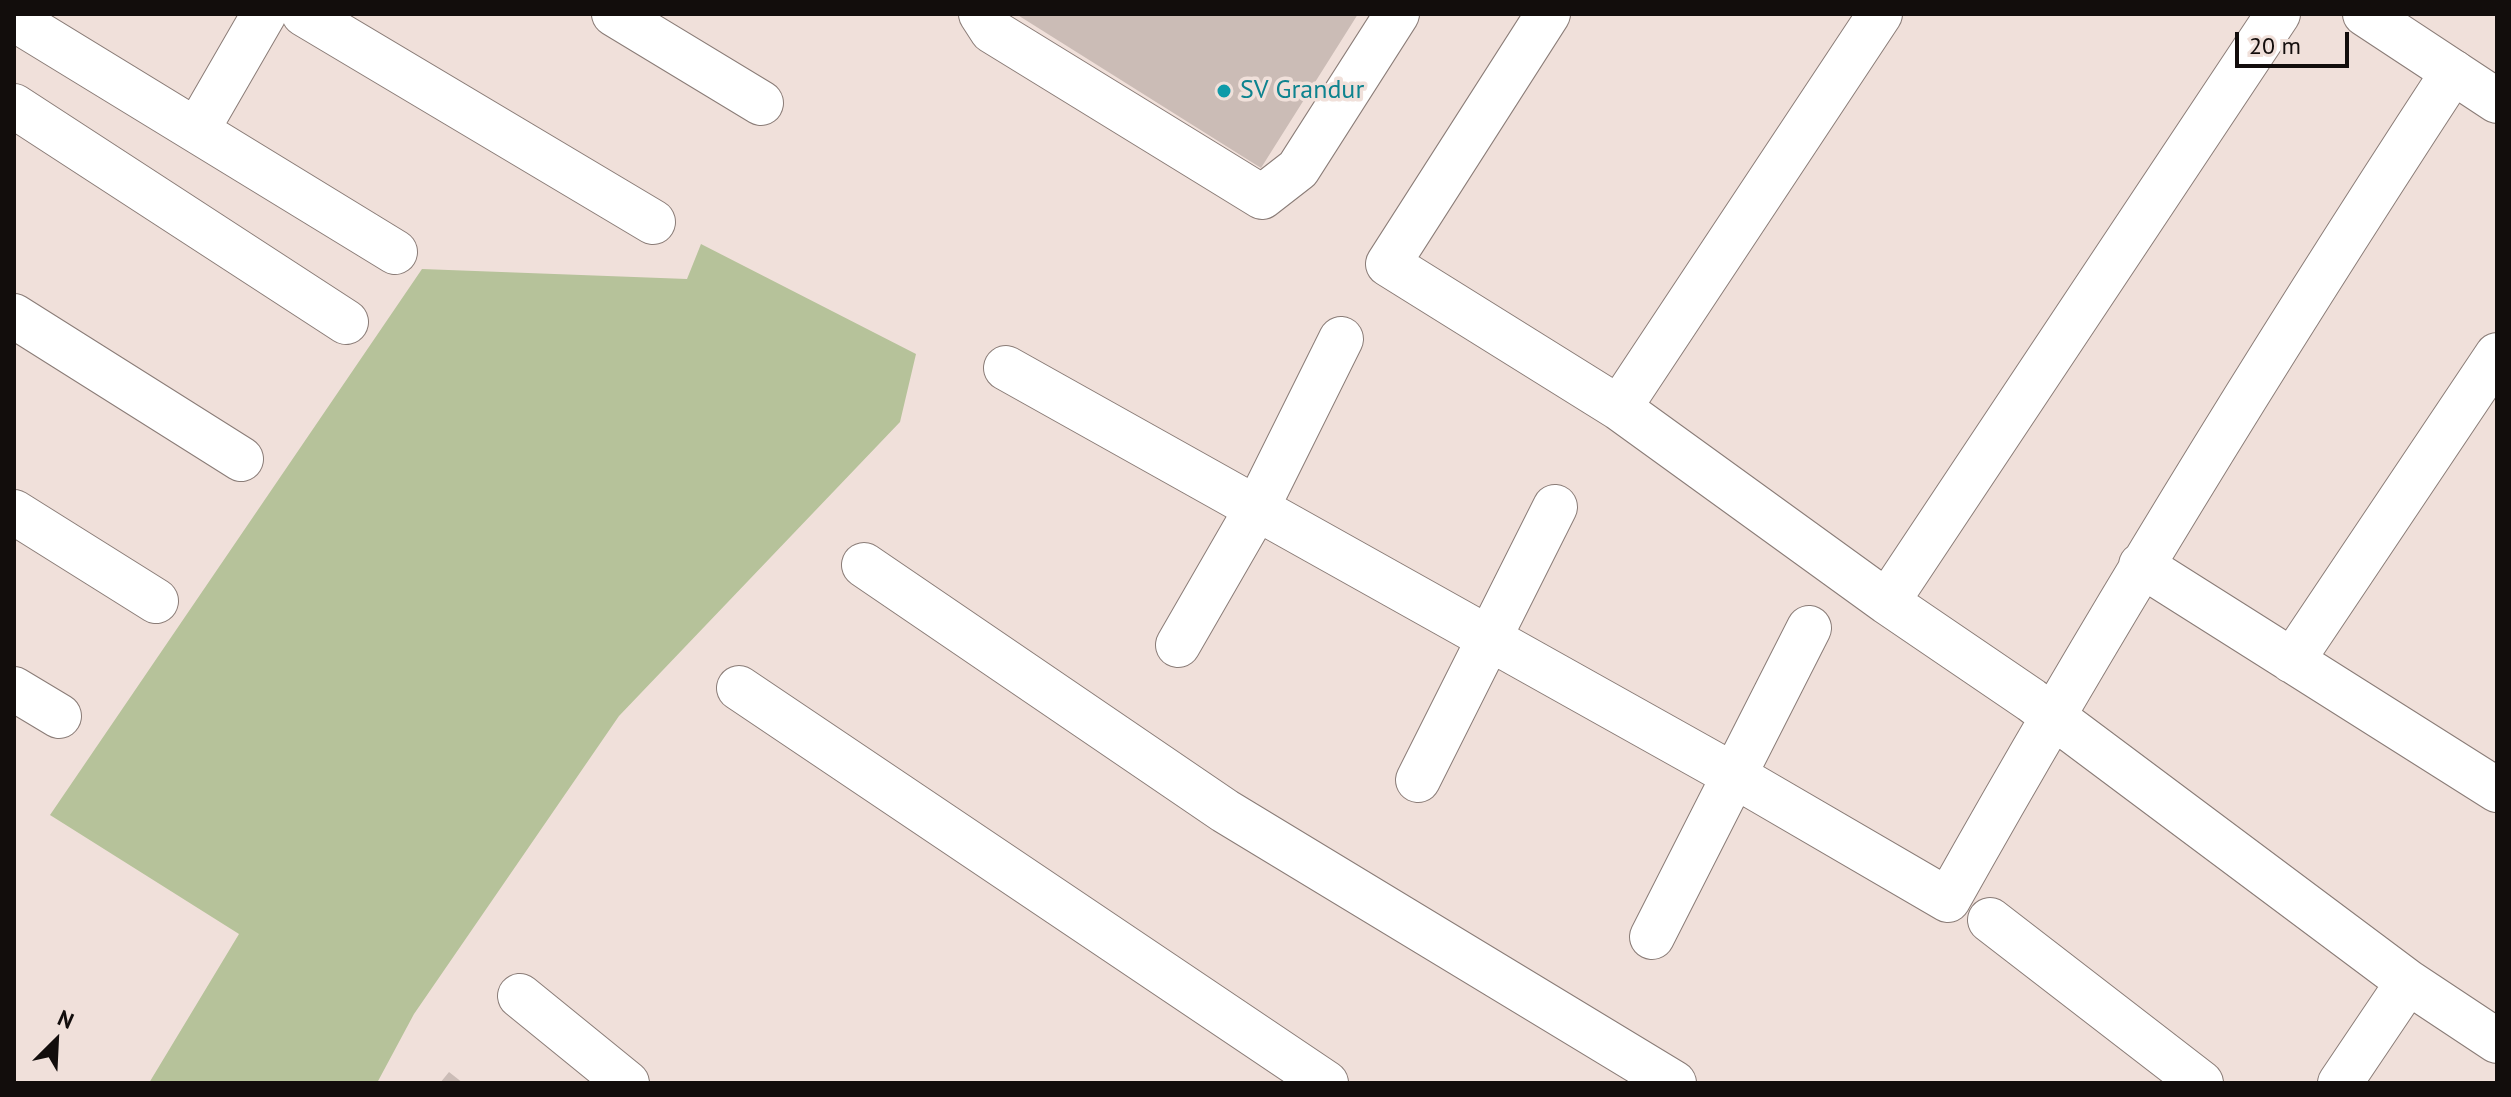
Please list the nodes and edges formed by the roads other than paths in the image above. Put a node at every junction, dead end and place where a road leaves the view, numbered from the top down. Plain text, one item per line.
1 (264, 14) edge
2 (304, 14) edge
3 (614, 14) edge
4 (981, 14) edge
5 (1397, 14) edge
6 (1548, 14) edge
7 (1880, 14) edge
8 (2278, 14) edge
9 (2365, 14) edge
10 (14, 19) edge
11 (2453, 72) junction
12 (2497, 101) edge
13 (761, 103) dead end
14 (14, 106) edge
15 (197, 130) junction
16 (653, 222) dead end
17 (395, 252) dead end
18 (14, 316) edge
19 (346, 322) dead end
20 (1341, 339) dead end
21 (2497, 355) edge
22 (1006, 368) dead end
23 (1619, 408) junction
24 (241, 459) dead end
25 (1555, 507) dead end
26 (1257, 508) junction
27 (14, 512) edge
28 (864, 565) dead end
29 (2141, 565) junction
30 (156, 601) dead end
31 (1887, 602) junction
32 (1809, 628) dead end
33 (1491, 638) junction
34 (1178, 645) dead end
35 (2292, 661) junction
36 (739, 688) dead end
37 (14, 689) edge
38 (59, 716) dead end
39 (2053, 717) junction
40 (1735, 776) junction
41 (1418, 780) dead end
42 (2496, 788) edge
43 (1990, 920) dead end
44 (1652, 937) dead end
45 (2408, 982) junction
46 (520, 996) dead end
47 (2497, 1041) edge
48 (627, 1083) edge
49 (1326, 1083) edge
50 (1674, 1083) edge
51 (2201, 1083) edge
52 (2340, 1083) edge

1 - 15 street
2 - 16 street
3 - 13 street
4 - 5 street
6 - 23 street
7 - 23 street
8 - 31 street
9 - 11 street
10 - 15 street
11 - 12 street
11 - 29 street
14 - 19 street
15 - 17 street
18 - 24 street
20 - 26 street
21 - 35 street
22 - 26 street
23 - 31 street
25 - 33 street
26 - 33 street
26 - 34 street
27 - 30 street
28 - 50 street
29 - 35 street
29 - 39 street
31 - 39 street
32 - 40 street
33 - 40 street
33 - 41 street
35 - 42 street
36 - 49 street
37 - 38 street
39 - 40 street
39 - 45 street
40 - 44 street
43 - 51 street
45 - 47 street
45 - 52 street
46 - 48 street

